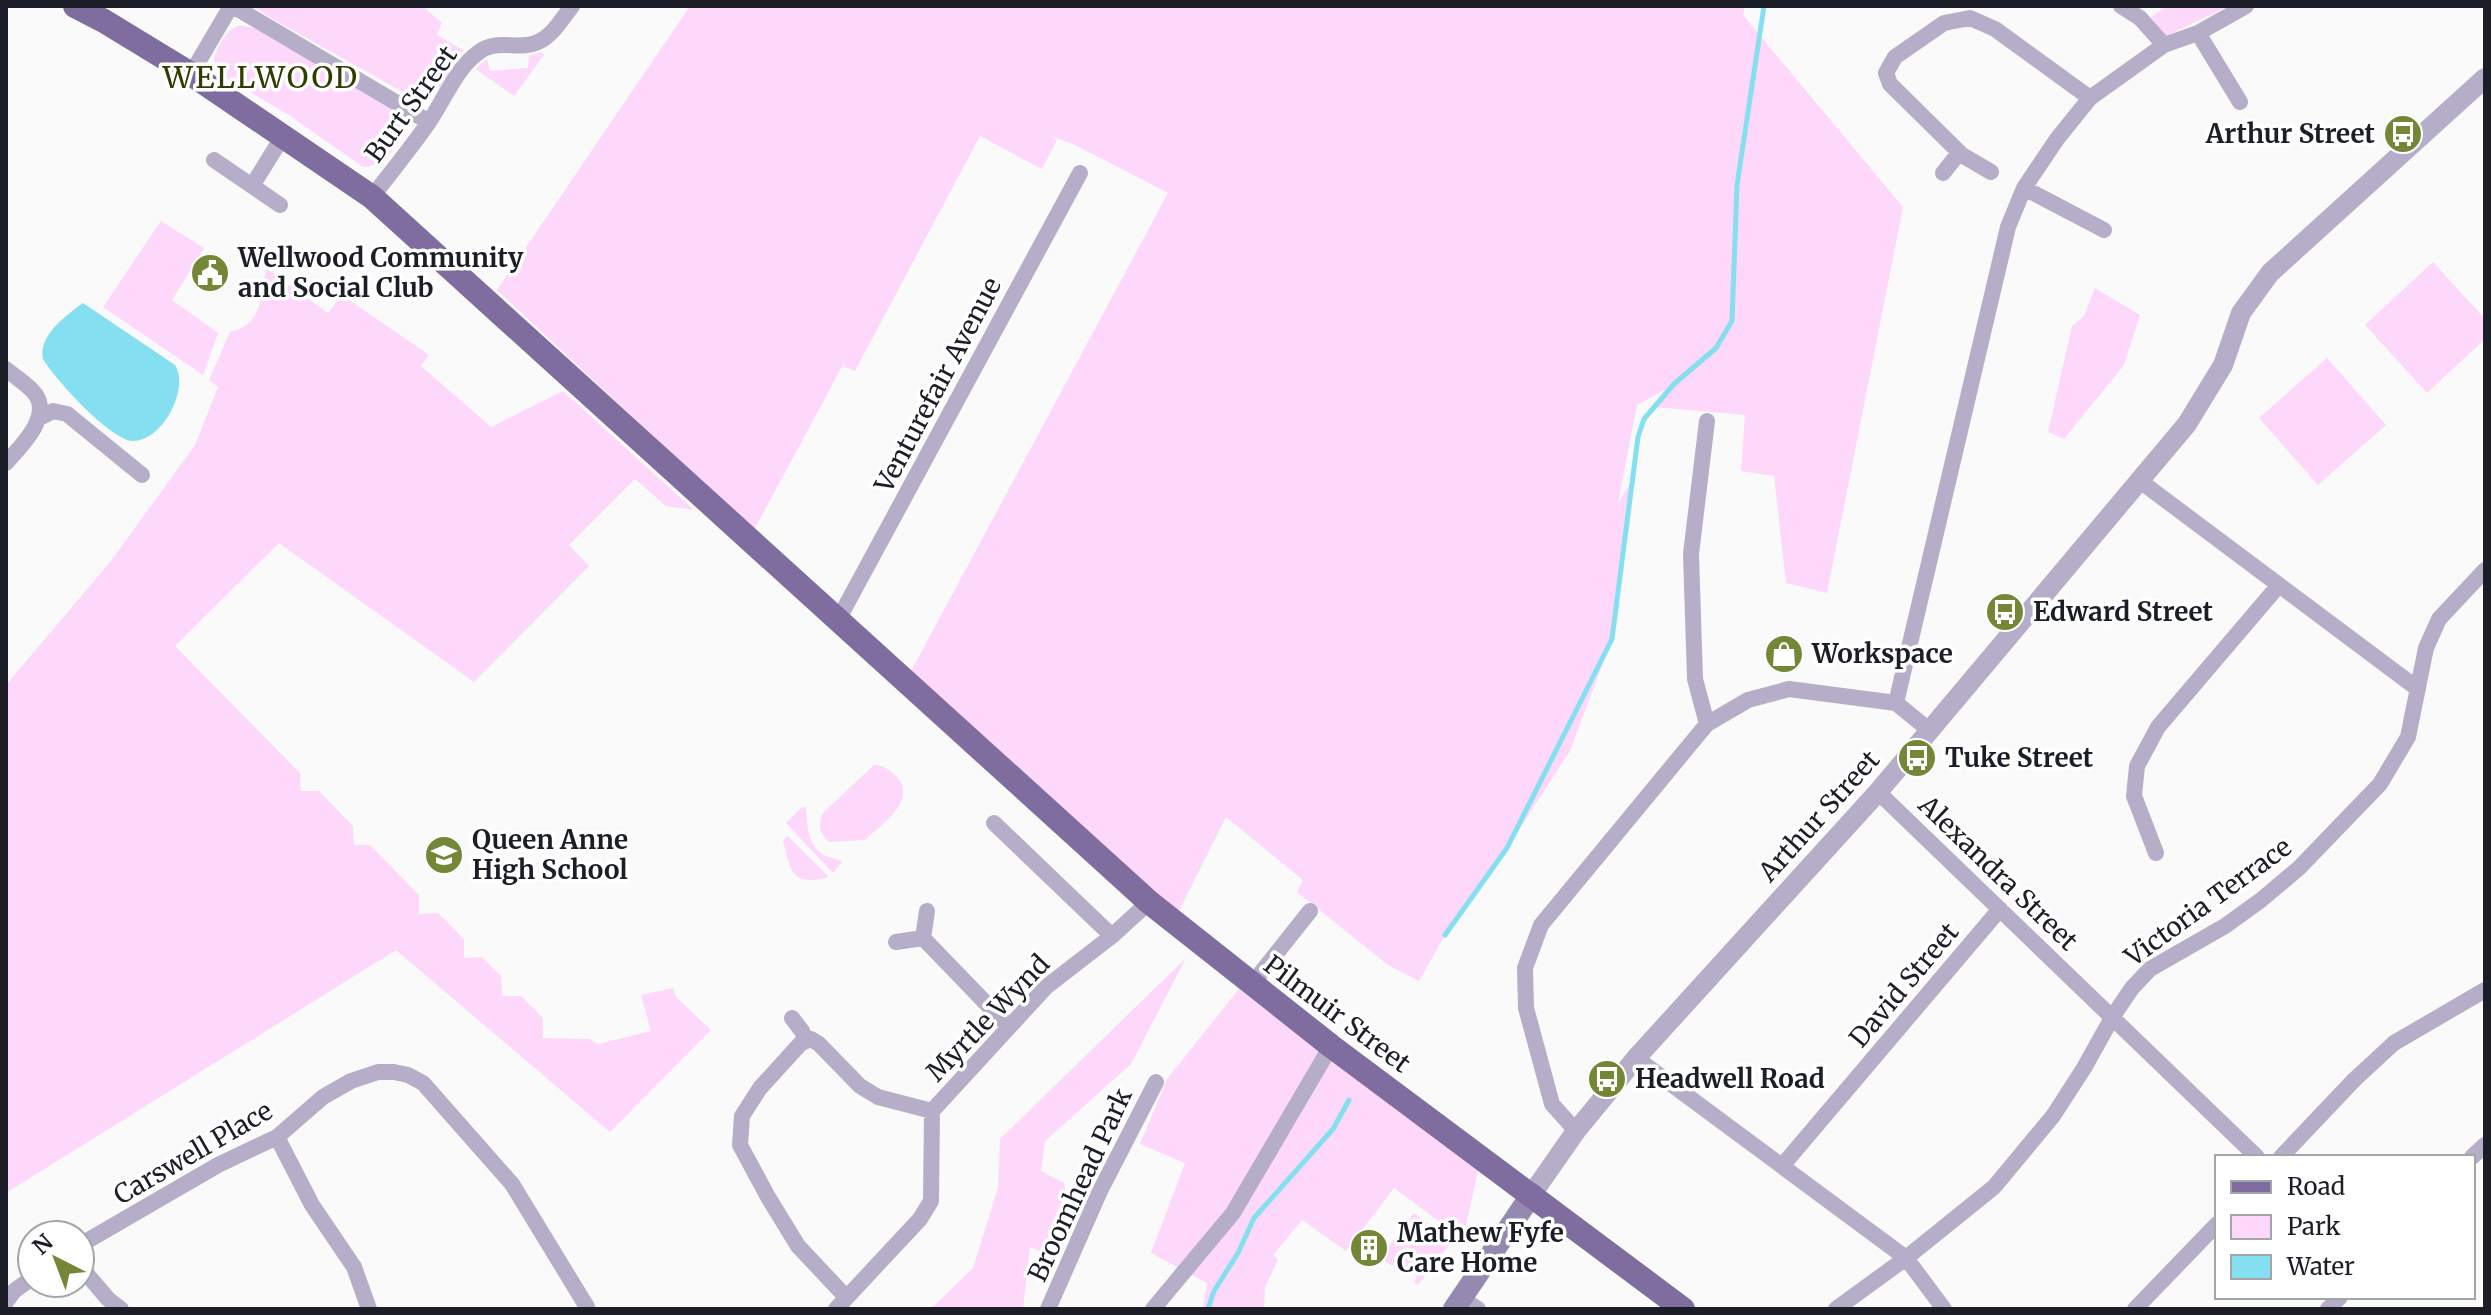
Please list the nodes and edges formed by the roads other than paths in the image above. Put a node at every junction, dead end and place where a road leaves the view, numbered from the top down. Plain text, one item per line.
1 (75, 6) edge
2 (232, 6) edge
3 (572, 6) edge
4 (2121, 6) edge
5 (2246, 6) edge
6 (2198, 33) junction
7 (2164, 45) junction
8 (191, 74) junction
9 (2485, 78) edge
10 (2090, 98) junction
11 (2240, 102) dead end
12 (429, 122) junction
13 (283, 136) junction
14 (1959, 153) junction
15 (214, 160) dead end
16 (1991, 172) dead end
17 (1080, 173) dead end
18 (1943, 173) dead end
19 (252, 186) junction
20 (2024, 188) junction
21 (372, 197) junction
22 (280, 205) dead end
23 (2104, 230) dead end
24 (6, 369) edge
25 (39, 418) junction
26 (1707, 421) dead end
27 (6, 463) edge
28 (142, 475) dead end
29 (2140, 481) junction
30 (2485, 570) edge
31 (2279, 585) junction
32 (838, 620) junction
33 (2418, 689) junction
34 (1896, 703) junction
35 (1707, 724) junction
36 (1929, 730) junction
37 (1878, 792) junction
38 (994, 823) dead end
39 (2156, 853) dead end
40 (1149, 902) junction
41 (2000, 909) junction
42 (927, 911) dead end
43 (1310, 911) dead end
44 (1112, 936) junction
45 (923, 938) junction
46 (896, 942) dead end
47 (1252, 984) junction
48 (2485, 990) edge
49 (2113, 1016) junction
50 (792, 1018) dead end
51 (1008, 1026) junction
52 (806, 1041) junction
53 (1331, 1046) junction
54 (1636, 1058) junction
55 (1156, 1082) dead end
56 (932, 1111) junction
57 (1576, 1131) junction
58 (277, 1137) junction
59 (2255, 1155) edge
60 (2283, 1155) edge
61 (1782, 1166) junction
62 (1532, 1194) junction
63 (2215, 1226) edge
64 (96, 1236) edge
65 (1906, 1258) junction
66 (96, 1285) edge
67 (841, 1303) edge
68 (1464, 1305) edge
69 (587, 1307) dead end
70 (121, 1309) edge
71 (369, 1309) edge
72 (1048, 1309) edge
73 (1153, 1309) edge
74 (1683, 1309) edge
75 (1836, 1309) edge
76 (1944, 1309) edge
77 (2135, 1309) edge

1 - 8 main road, Pilmuir Street
2 - 8 street
2 - 12 street
3 - 12 street, Burt Street
4 - 7 street
5 - 6 street
6 - 7 street
6 - 11 street
7 - 10 street
8 - 13 main road, Pilmuir Street
9 - 29 street, Arthur Street
10 - 14 street
10 - 20 street
12 - 21 street, Burt Street
13 - 19 street
13 - 21 main road, Pilmuir Street
14 - 16 street
14 - 18 street
15 - 19 street
17 - 32 street, Venturefair Avenue
19 - 22 street
20 - 23 street
20 - 34 street
21 - 32 main road, Pilmuir Street
24 - 25 street
25 - 27 street
25 - 28 street
26 - 35 street
29 - 31 street
29 - 36 street, Arthur Street
30 - 33 street, Victoria Terrace
31 - 33 street
31 - 39 street
32 - 40 main road, Pilmuir Street
33 - 49 street, Victoria Terrace
34 - 35 street
34 - 36 street
35 - 57 street
36 - 37 street, Arthur Street
37 - 41 street, Alexandra Street
37 - 54 street, Arthur Street
38 - 44 street
40 - 44 street, Myrtle Wynd
40 - 47 main road, Pilmuir Street
41 - 49 street, Alexandra Street
41 - 61 street, David Street
42 - 45 street
43 - 47 street
44 - 51 street, Myrtle Wynd
45 - 46 street
45 - 51 street
47 - 53 main road, Pilmuir Street
48 - 60 street
49 - 59 street, Alexandra Street
49 - 65 street, Victoria Terrace
50 - 52 street
51 - 56 street, Myrtle Wynd
52 - 56 street
52 - 67 street
53 - 62 main road, Pilmuir Street
53 - 73 street
54 - 57 street, Arthur Street
54 - 61 street
55 - 72 street, Broomhead Park
56 - 67 street, Myrtle Wynd
57 - 62 street, Arthur Street
58 - 64 street, Carswell Place
58 - 69 street, Carswell Place
58 - 71 street
61 - 65 street
62 - 68 main road
62 - 74 main road, Pilmuir Street
63 - 77 street
65 - 75 street, Victoria Terrace
65 - 76 street
66 - 70 street

